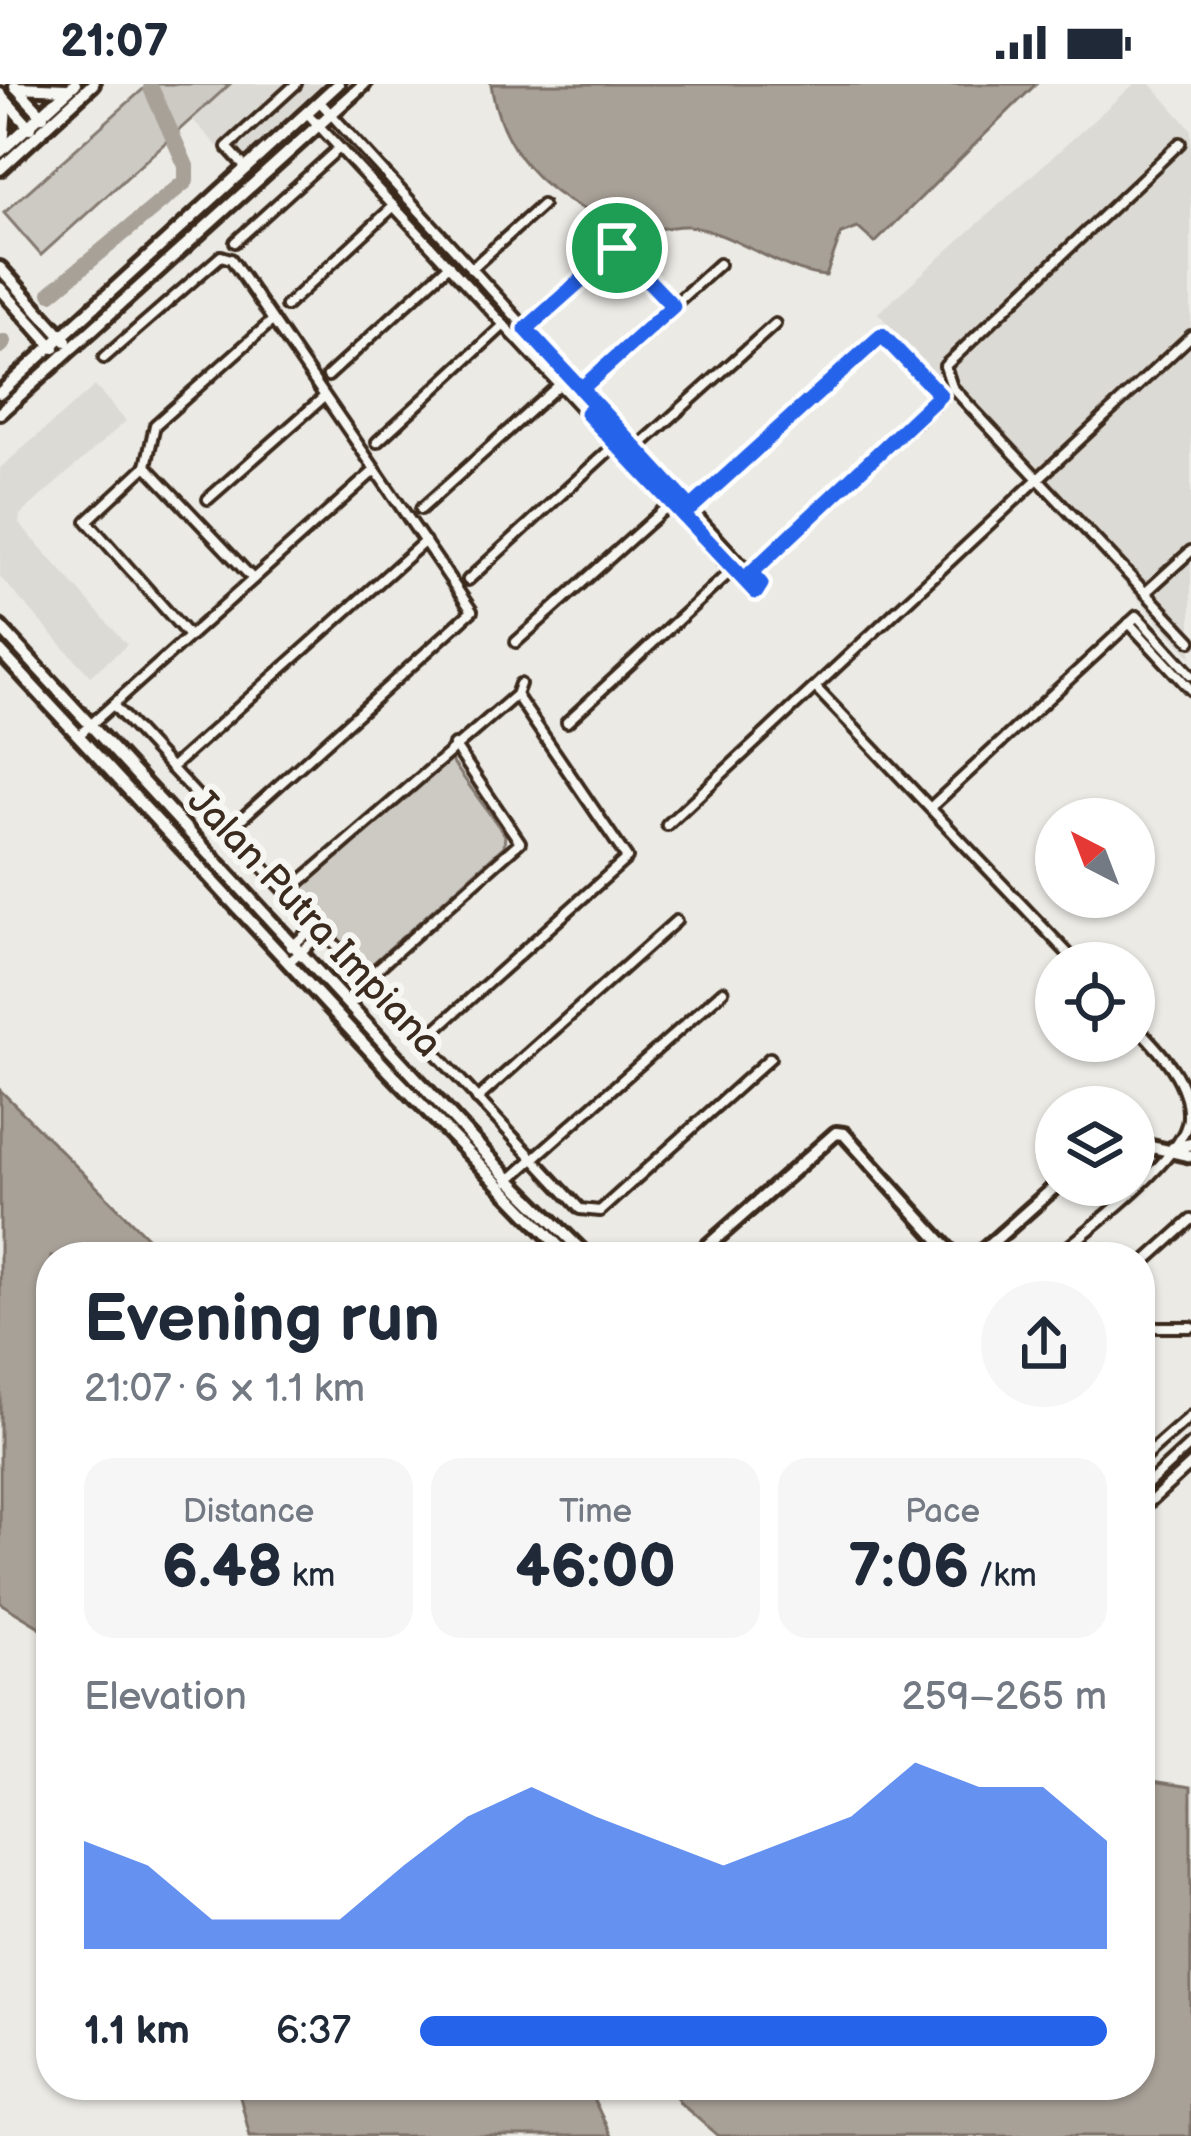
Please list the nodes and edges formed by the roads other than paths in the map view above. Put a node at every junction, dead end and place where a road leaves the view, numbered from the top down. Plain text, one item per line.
1 (93, 84) edge
2 (296, 84) edge
3 (338, 84) edge
4 (364, 84) edge
5 (15, 85) edge
6 (73, 86) edge
7 (2, 96) edge
8 (319, 101) junction
9 (307, 113) junction
10 (331, 114) junction
11 (45, 119) junction
12 (319, 126) junction
13 (32, 131) junction
14 (1180, 143) dead end
15 (339, 148) junction
16 (1, 151) edge
17 (16, 154) junction
18 (246, 168) junction
19 (0, 169) edge
20 (383, 172) junction
21 (0, 182) edge
22 (372, 182) junction
23 (394, 206) junction
24 (542, 206) dead end
25 (236, 242) dead end
26 (719, 265) dead end
27 (449, 266) junction
28 (0, 268) edge
29 (471, 269) junction
30 (0, 288) edge
31 (488, 288) junction
32 (478, 297) junction
33 (286, 306) dead end
34 (673, 306) junction
35 (272, 321) junction
36 (775, 324) dead end
37 (504, 325) junction
38 (526, 329) junction
39 (1191, 336) edge
40 (57, 341) junction
41 (67, 352) junction
42 (104, 358) dead end
43 (328, 376) dead end
44 (560, 384) junction
45 (581, 389) junction
46 (0, 393) edge
47 (324, 397) junction
48 (596, 405) junction
49 (0, 413) edge
50 (587, 413) junction
51 (377, 442) dead end
52 (616, 444) junction
53 (637, 449) junction
54 (146, 466) junction
55 (375, 470) junction
56 (1038, 481) junction
57 (208, 499) dead end
58 (670, 503) junction
59 (691, 508) junction
60 (422, 509) dead end
61 (425, 541) junction
62 (1191, 551) edge
63 (732, 570) junction
64 (751, 573) junction
65 (253, 579) junction
66 (469, 580) dead end
67 (1146, 592) junction
68 (1133, 619) junction
69 (0, 627) edge
70 (189, 636) junction
71 (1191, 640) edge
72 (516, 642) dead end
73 (0, 651) edge
74 (1191, 675) edge
75 (520, 684) dead end
76 (816, 688) junction
77 (1191, 690) edge
78 (516, 695) junction
79 (113, 705) junction
80 (567, 722) dead end
81 (90, 725) junction
82 (79, 735) junction
83 (454, 745) junction
84 (171, 768) junction
85 (931, 807) junction
86 (667, 825) dead end
87 (229, 830) junction
88 (287, 893) junction
89 (676, 920) dead end
90 (320, 928) junction
91 (1057, 942) edge
92 (297, 949) junction
93 (285, 958) junction
94 (367, 979) junction
95 (723, 991) dead end
96 (423, 1041) junction
97 (1155, 1048) edge
98 (770, 1058) dead end
99 (477, 1100) junction
100 (1191, 1144) edge
101 (1155, 1146) edge
102 (1173, 1148) junction
103 (1191, 1156) edge
104 (534, 1160) junction
105 (505, 1184) junction
106 (1035, 1205) edge
107 (1191, 1220) edge
108 (556, 1242) edge
109 (571, 1242) edge
110 (712, 1242) edge
111 (941, 1242) edge
112 (993, 1242) edge
113 (1072, 1242) edge
114 (1155, 1252) edge
115 (1191, 1327) edge
116 (1155, 1328) edge
117 (1191, 1415) edge
118 (1191, 1444) edge
119 (1155, 1447) edge
120 (1191, 1464) edge
121 (1155, 1477) edge
122 (1155, 1497) edge

1 - 11 street
2 - 18 street
3 - 8 street
4 - 10 street
5 - 6 street
5 - 11 street
6 - 11 street
7 - 13 street
7 - 16 street
8 - 9 street
8 - 10 street
9 - 12 street
9 - 18 street
10 - 12 street
10 - 20 street
11 - 13 street
12 - 15 street
12 - 41 street
13 - 16 street
13 - 17 street
14 - 56 street
15 - 22 street
15 - 25 street
17 - 19 street
17 - 21 street
18 - 40 street
20 - 22 street
20 - 29 street
22 - 23 street
23 - 27 street
23 - 33 street
24 - 29 street
26 - 34 street
27 - 32 street
27 - 43 street
28 - 40 street
29 - 31 street
30 - 40 street
31 - 32 street
31 - 38 street
32 - 37 street
34 - 38 street
34 - 45 street
35 - 42 street
35 - 47 street
35 - 54 street
36 - 53 street
37 - 44 street
37 - 51 street
38 - 45 street
39 - 56 street
40 - 41 street
40 - 46 street
41 - 49 street
44 - 50 street
44 - 60 street
45 - 48 street
47 - 55 street
47 - 57 street
48 - 50 street
48 - 53 street
50 - 52 street
52 - 58 street
52 - 66 street
53 - 59 street
54 - 65 street
54 - 70 street
55 - 61 street
55 - 65 street
56 - 67 street
56 - 76 street
58 - 63 street
58 - 72 street
59 - 64 street
59 - 64 street
61 - 84 street
61 - 87 street
62 - 67 street
63 - 64 street
63 - 80 street
65 - 70 street
67 - 71 street
68 - 74 street
68 - 77 street
68 - 85 street
69 - 81 street, Jalan Putra Impiana
70 - 79 street
73 - 82 street, Jalan Putra Impiana
75 - 78 street
76 - 85 street
76 - 86 street
78 - 83 street
78 - 96 street
79 - 81 street
79 - 84 street
81 - 82 street
81 - 92 street, Jalan Putra Impiana
82 - 93 street, Jalan Putra Impiana
83 - 88 street
83 - 94 street
84 - 87 street
85 - 91 street
87 - 88 street
88 - 90 street
89 - 99 street
90 - 92 street
90 - 94 street
92 - 93 street
92 - 105 street, Jalan Putra Impiana
93 - 105 street, Jalan Putra Impiana
94 - 96 street
95 - 104 street
96 - 99 street
97 - 102 street
98 - 104 street
99 - 104 street
100 - 102 street
101 - 102 street
102 - 103 street
102 - 113 street
104 - 105 street
105 - 108 street, Jalan Putra Impiana
105 - 109 street, Jalan Putra Impiana
106 - 112 street
107 - 114 street
110 - 111 street
115 - 116 street
117 - 119 street
118 - 121 street
120 - 122 street

